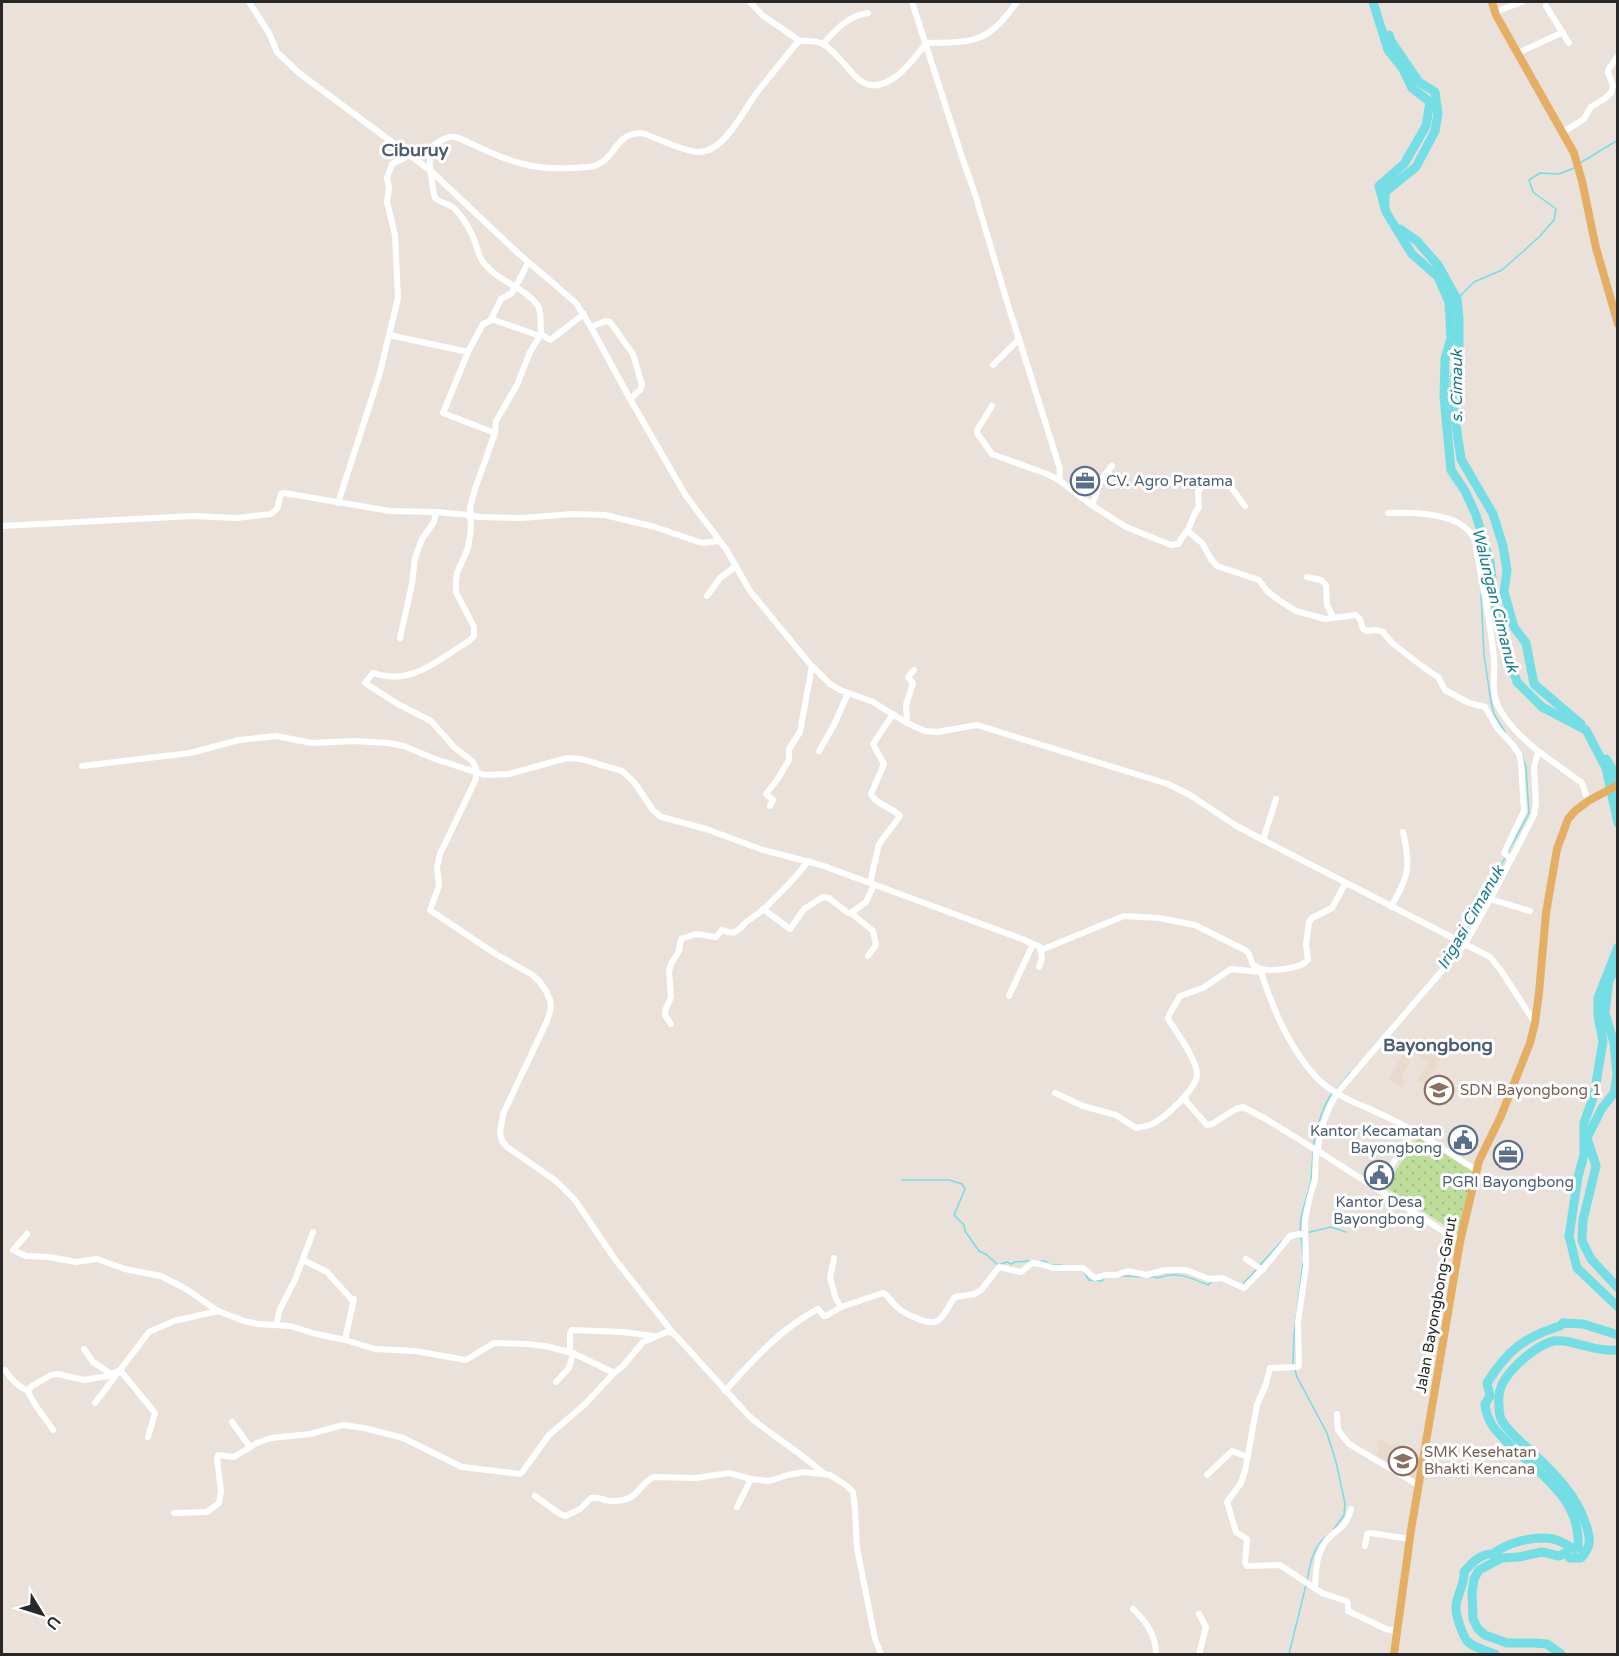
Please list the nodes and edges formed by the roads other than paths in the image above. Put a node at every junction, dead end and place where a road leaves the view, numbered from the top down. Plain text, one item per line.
1 (249, 2) edge
2 (750, 2) edge
3 (912, 2) edge
4 (1017, 2) edge
5 (1492, 2) edge
6 (1522, 2) edge
7 (1546, 6) dead end
8 (868, 12) dead end
9 (1495, 12) junction
10 (1563, 32) junction
11 (800, 41) junction
12 (926, 43) junction
13 (1569, 43) dead end
14 (823, 44) junction
15 (1518, 53) junction
16 (1617, 56) edge
17 (1563, 132) junction
18 (408, 156) junction
19 (430, 171) junction
20 (528, 262) junction
21 (515, 288) junction
22 (584, 314) junction
23 (491, 319) junction
24 (1617, 324) edge
25 (591, 327) junction
26 (389, 335) junction
27 (540, 335) junction
28 (1019, 339) junction
29 (468, 351) junction
30 (993, 365) dead end
31 (630, 399) junction
32 (992, 406) dead end
33 (495, 433) junction
34 (1112, 466) dead end
35 (1059, 480) junction
36 (338, 503) junction
37 (1092, 506) junction
38 (1245, 506) dead end
39 (436, 512) junction
40 (1388, 513) dead end
41 (470, 515) junction
42 (2, 526) edge
43 (1187, 532) junction
44 (719, 541) junction
45 (736, 566) junction
46 (1307, 577) dead end
47 (707, 596) dead end
48 (1333, 617) junction
49 (400, 638) dead end
50 (812, 666) junction
51 (914, 670) dead end
52 (848, 693) junction
53 (1492, 707) junction
54 (893, 714) junction
55 (908, 723) junction
56 (819, 751) dead end
57 (1538, 752) junction
58 (82, 766) dead end
59 (477, 773) junction
60 (1617, 784) edge
61 (1592, 799) junction
62 (1276, 800) dead end
63 (771, 806) dead end
64 (1403, 832) dead end
65 (1263, 840) junction
66 (1508, 857) junction
67 (808, 861) junction
68 (872, 884) junction
69 (1345, 884) junction
70 (1490, 899) junction
71 (1391, 907) junction
72 (763, 909) junction
73 (1530, 910) dead end
74 (851, 913) junction
75 (1033, 944) junction
76 (1463, 944) junction
77 (1041, 950) junction
78 (868, 956) dead end
79 (1039, 967) dead end
80 (1262, 971) junction
81 (1009, 996) dead end
82 (1535, 1023) junction
83 (671, 1024) dead end
84 (1334, 1091) junction
85 (1055, 1093) dead end
86 (1185, 1098) junction
87 (1413, 1131) junction
88 (1315, 1149) junction
89 (1476, 1170) junction
90 (1377, 1189) junction
91 (313, 1232) dead end
92 (1304, 1233) junction
93 (27, 1234) dead end
94 (1460, 1242) junction
95 (834, 1258) dead end
96 (1246, 1259) dead end
97 (303, 1260) junction
98 (1262, 1270) junction
99 (841, 1307) junction
100 (218, 1311) junction
101 (276, 1325) junction
102 (672, 1333) junction
103 (654, 1336) junction
104 (345, 1340) junction
105 (84, 1349) dead end
106 (572, 1353) junction
107 (5, 1370) dead end
108 (120, 1371) junction
109 (614, 1373) junction
110 (111, 1374) junction
111 (556, 1382) dead end
112 (28, 1391) junction
113 (725, 1391) junction
114 (95, 1403) dead end
115 (1338, 1414) dead end
116 (232, 1422) dead end
117 (53, 1430) dead end
118 (148, 1437) dead end
119 (250, 1447) junction
120 (1248, 1457) junction
121 (824, 1474) junction
122 (1207, 1475) dead end
123 (752, 1479) junction
124 (1418, 1485) junction
125 (536, 1496) dead end
126 (737, 1508) dead end
127 (1351, 1509) dead end
128 (174, 1513) dead end
129 (1410, 1539) junction
130 (1365, 1546) dead end
131 (1313, 1586) junction
132 (1133, 1609) dead end
133 (1199, 1614) dead end
134 (1396, 1631) junction
135 (881, 1654) edge
136 (1156, 1654) edge
137 (1199, 1654) edge
138 (1394, 1654) edge

1 - 18 street
2 - 11 street
3 - 12 street
4 - 12 street
5 - 9 main road
6 - 9 street
7 - 10 street
8 - 14 street
9 - 15 main road
10 - 13 street
10 - 15 street
11 - 14 street
11 - 19 street
12 - 14 street
12 - 28 street
15 - 17 main road
16 - 17 street
17 - 24 main road
18 - 19 street
18 - 26 street
19 - 20 street
19 - 21 street
20 - 21 street
20 - 22 street
21 - 23 street
21 - 27 street
22 - 25 street
22 - 27 street
23 - 27 street
23 - 29 street
25 - 31 street
25 - 31 street
26 - 29 street
26 - 36 street
27 - 33 street
28 - 30 street
28 - 35 street
29 - 33 street
31 - 44 street
32 - 35 street
33 - 41 street
34 - 37 street
35 - 37 street
36 - 39 street
36 - 42 street
37 - 43 street
38 - 43 street
39 - 41 street
39 - 49 street
40 - 53 street
41 - 44 street
41 - 59 street
43 - 48 street
44 - 45 street
45 - 47 street
45 - 50 street
46 - 48 street
48 - 53 street
50 - 52 street
50 - 63 street
51 - 55 street
52 - 54 street
52 - 56 street
53 - 57 street
53 - 66 street
54 - 55 street
54 - 68 street
55 - 65 street
57 - 61 street
57 - 66 street
58 - 59 street
59 - 67 street
59 - 102 street
60 - 61 main road, Jalan Bayongbong-Garut
61 - 82 main road, Jalan Bayongbong-Garut
62 - 65 street
64 - 71 street
65 - 69 street
66 - 70 street
67 - 68 street
67 - 72 street
68 - 74 street
68 - 75 street
69 - 71 street
69 - 80 street
70 - 73 street
70 - 76 street
71 - 76 street
72 - 74 street
72 - 83 street
74 - 78 street
75 - 77 street
75 - 81 street
76 - 82 street
76 - 84 street
77 - 79 street
77 - 80 street
80 - 84 street
80 - 86 street
82 - 89 main road, Jalan Bayongbong-Garut
84 - 87 street
84 - 88 street
85 - 86 street
86 - 88 street
87 - 89 street
87 - 90 street
88 - 90 street
88 - 92 street
89 - 94 main road, Jalan Bayongbong-Garut
90 - 94 street
91 - 97 street
92 - 98 street
92 - 120 street
93 - 100 street
94 - 124 main road, Jalan Bayongbong-Garut
95 - 99 street
96 - 98 street
97 - 101 street
97 - 104 street
98 - 99 street
99 - 113 street
100 - 101 street
100 - 108 street
101 - 104 street
102 - 103 street
102 - 113 street
103 - 106 street
103 - 109 street
104 - 106 street
105 - 110 street
106 - 109 street
106 - 111 street
107 - 112 street
108 - 110 street
108 - 114 street
108 - 118 street
109 - 119 street
110 - 112 street
112 - 117 street
113 - 121 street
115 - 124 street
116 - 119 street
119 - 128 street
120 - 122 street
120 - 131 street
121 - 123 street
121 - 135 street
123 - 125 street
123 - 126 street
124 - 129 main road, Jalan Bayongbong-Garut
127 - 131 street
129 - 130 street
129 - 134 main road, Jalan Bayongbong-Garut
131 - 134 street
132 - 136 street
133 - 137 street
134 - 138 main road, Jalan Bayongbong-Garut

